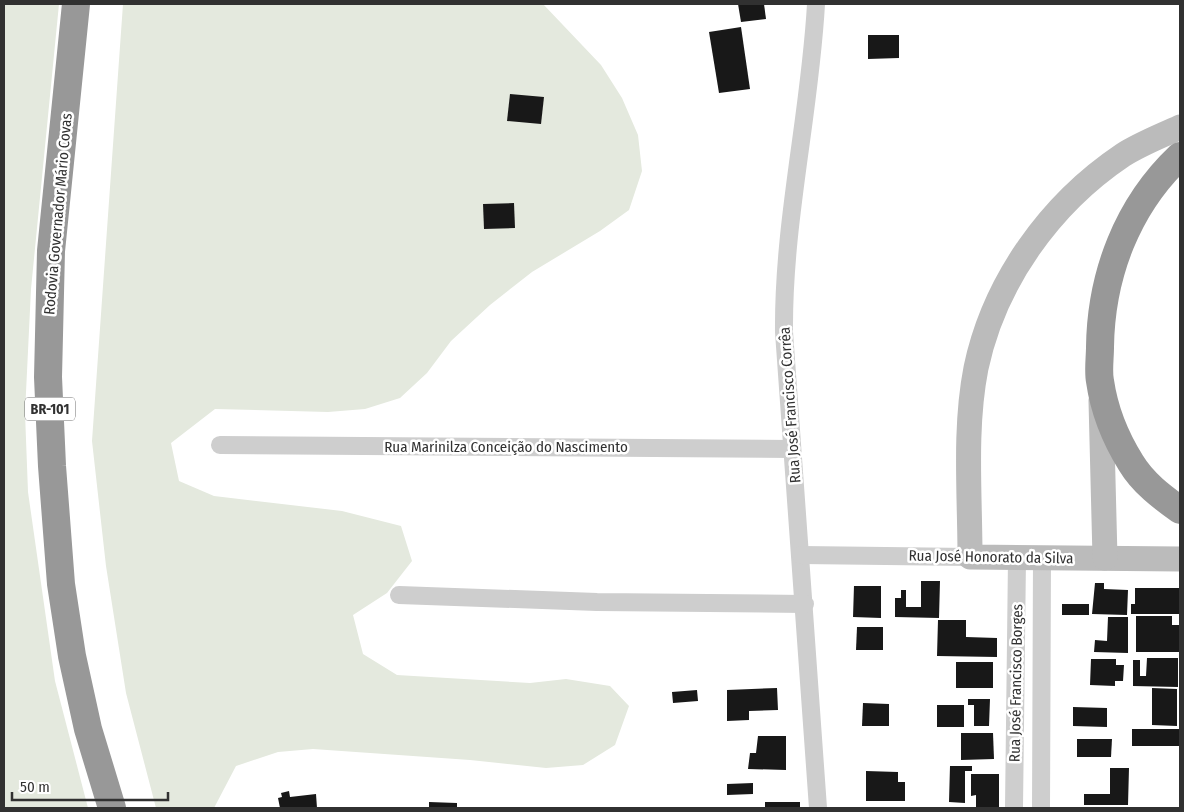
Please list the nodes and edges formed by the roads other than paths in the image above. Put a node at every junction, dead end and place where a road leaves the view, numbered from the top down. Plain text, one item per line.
1 (76, 4) edge
2 (816, 4) edge
3 (1180, 127) edge
4 (1180, 156) edge
5 (1100, 381) junction
6 (220, 445) dead end
7 (792, 448) junction
8 (1180, 510) edge
9 (1180, 550) edge
10 (801, 555) junction
11 (970, 557) junction
12 (1017, 558) junction
13 (1042, 558) junction
14 (1105, 558) junction
15 (1156, 559) junction
16 (1180, 559) edge
17 (399, 595) dead end
18 (805, 604) junction
19 (112, 808) edge
20 (818, 808) edge
21 (1014, 808) edge
22 (1041, 808) edge

1 - 19 highway, Rodovia Governador Mário Covas / BR-101
2 - 7 street, Rua José Francisco Corrêa
3 - 11 main road
4 - 5 highway
5 - 8 highway
5 - 14 main road
6 - 7 street, Rua Marinilza Conceição do Nascimento
7 - 10 street, Rua José Francisco Corrêa
9 - 15 main road
10 - 11 street, Rua José Honorato da Silva
10 - 18 street, Rua José Francisco Corrêa
11 - 12 main road, Rua José Honorato da Silva
12 - 13 main road, Rua José Honorato da Silva
12 - 21 street, Rua José Francisco Borges
13 - 14 main road, Rua José Honorato da Silva
13 - 22 street, Rua José Francisco Borges
14 - 15 main road, Rua José Honorato da Silva
15 - 16 main road, Rua José Honorato da Silva
17 - 18 street
18 - 20 street, Rua José Francisco Corrêa

